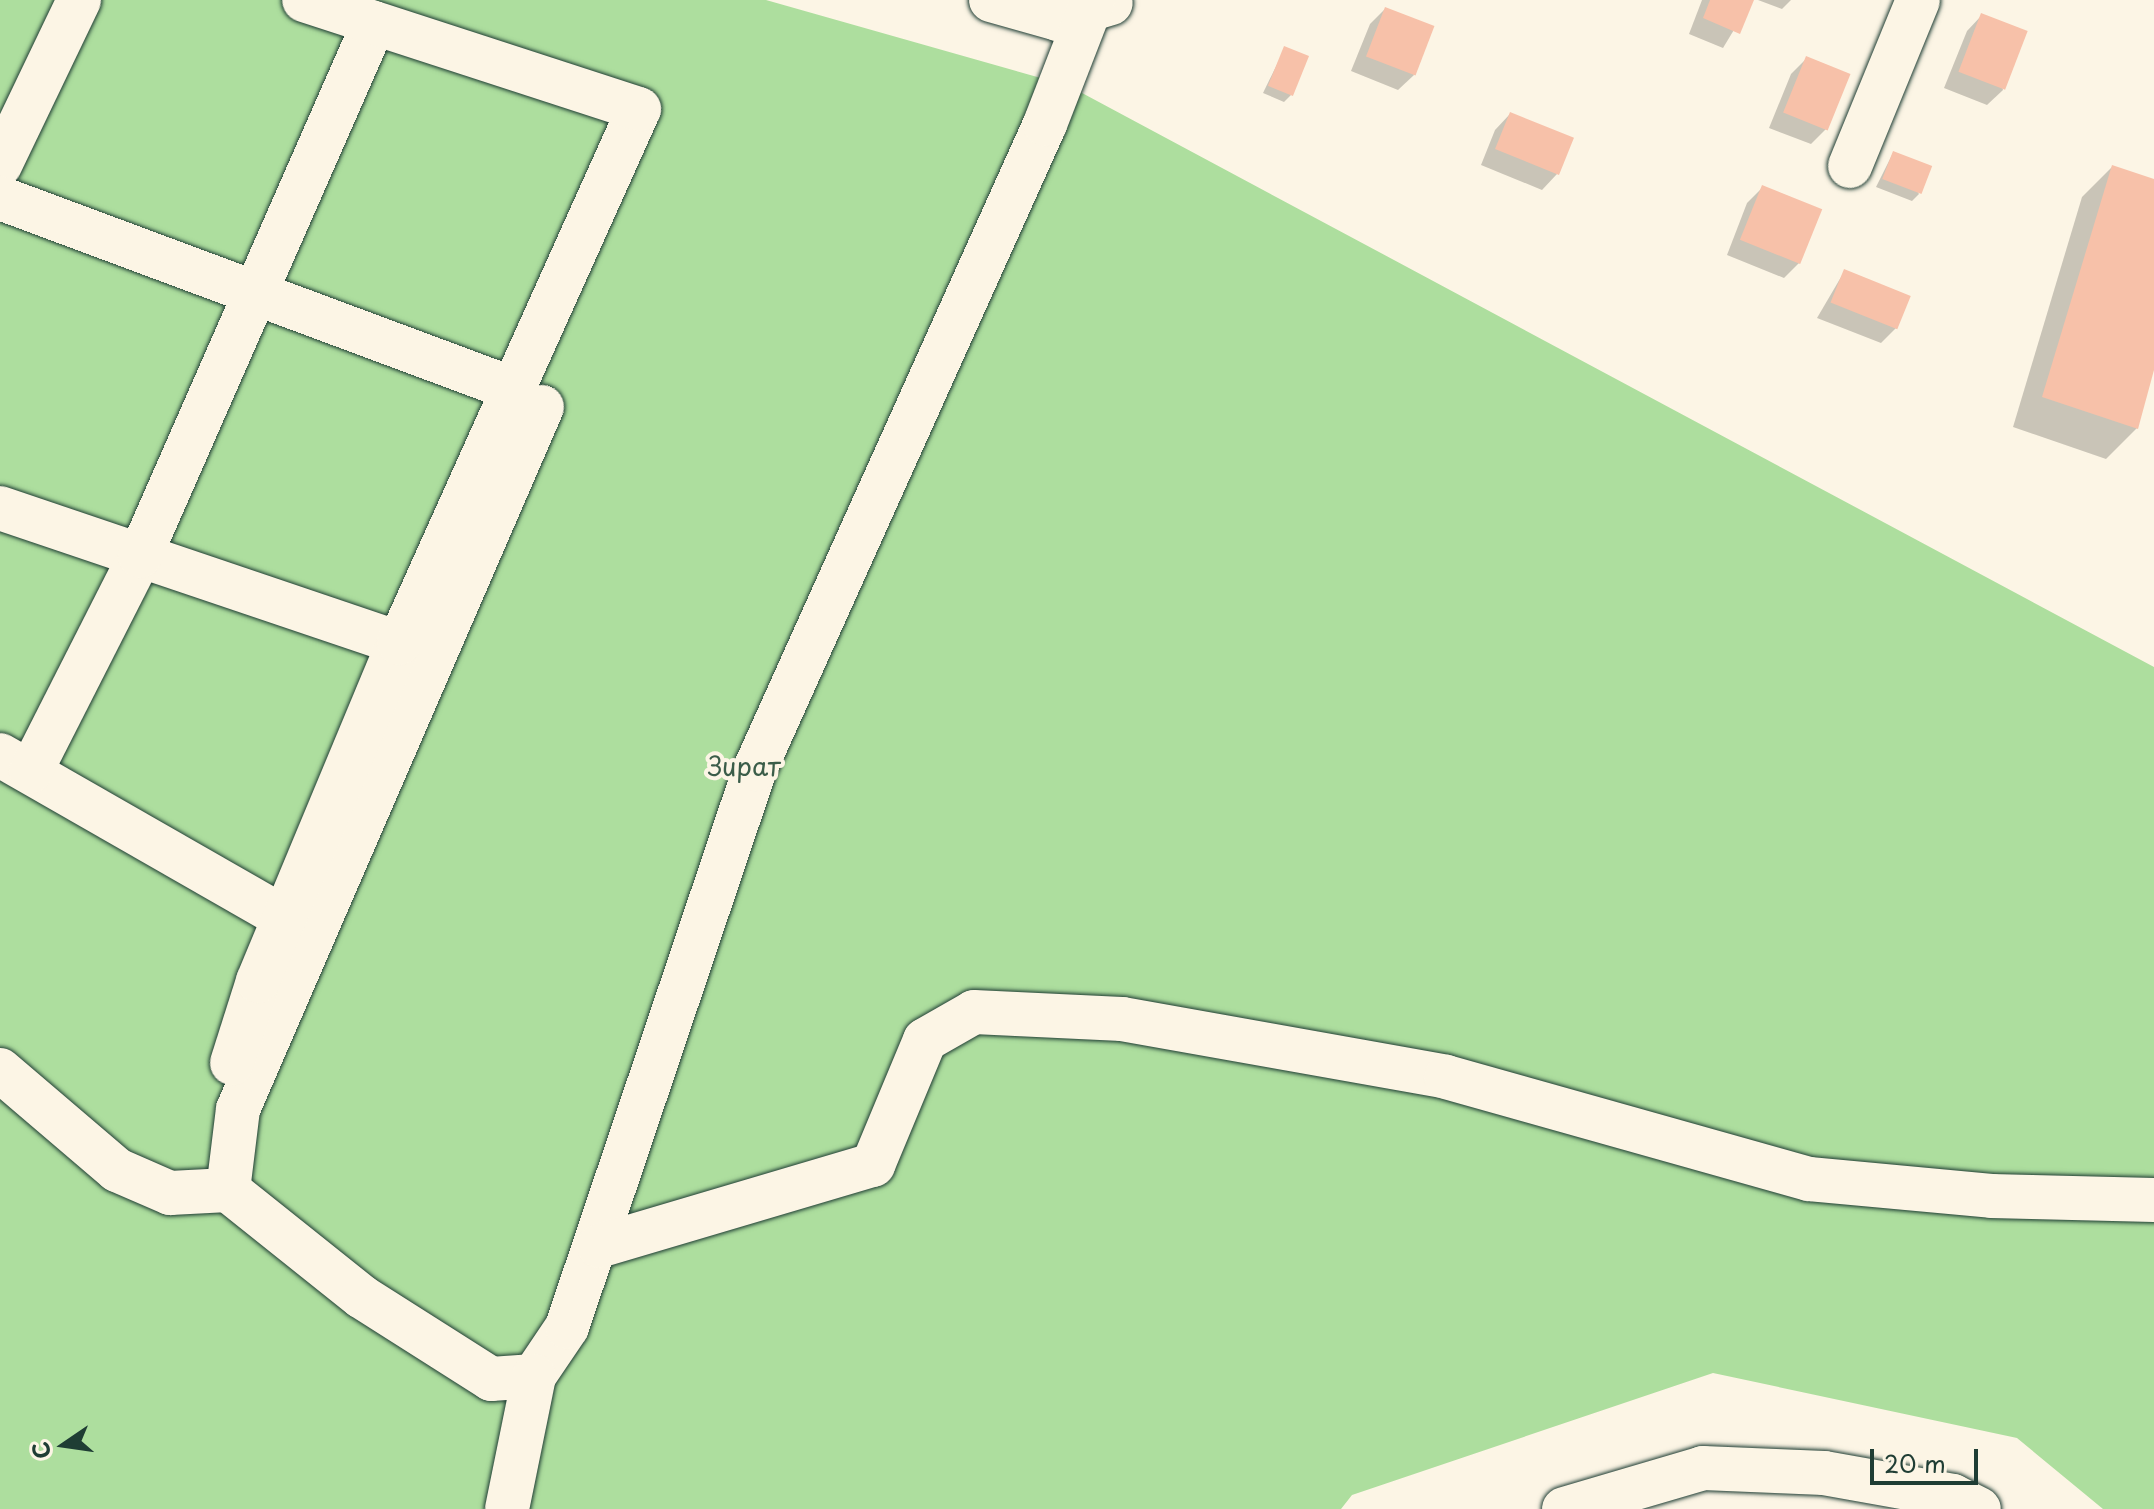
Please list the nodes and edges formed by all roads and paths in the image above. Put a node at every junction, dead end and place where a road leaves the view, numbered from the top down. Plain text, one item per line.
1 (79, 0) edge
2 (304, 0) edge
3 (991, 0) edge
4 (1918, 0) edge
5 (1079, 6) edge
6 (374, 23) junction
7 (0, 165) edge
8 (1850, 166) dead end
9 (0, 198) edge
10 (250, 295) junction
11 (527, 398) junction
12 (0, 508) edge
13 (140, 556) junction
14 (399, 643) junction
15 (15, 763) edge
16 (285, 918) junction
17 (0, 1070) edge
18 (238, 1109) junction
19 (228, 1190) junction
20 (2154, 1200) edge
21 (599, 1246) junction
22 (534, 1376) junction
23 (507, 1509) edge
24 (1564, 1509) edge
25 (1979, 1509) edge

1 - 7 main road
2 - 6 main road
3 - 5 main road
4 - 8 main road
5 - 21 main road
6 - 10 main road
6 - 11 main road
9 - 10 main road
10 - 11 main road
10 - 13 main road
11 - 14 main road
11 - 18 main road
12 - 13 main road
13 - 14 main road
13 - 15 main road
14 - 16 main road
15 - 16 main road
16 - 18 main road
17 - 19 main road
18 - 19 main road
19 - 22 main road
20 - 21 main road
21 - 22 main road
22 - 23 main road
24 - 25 main road

